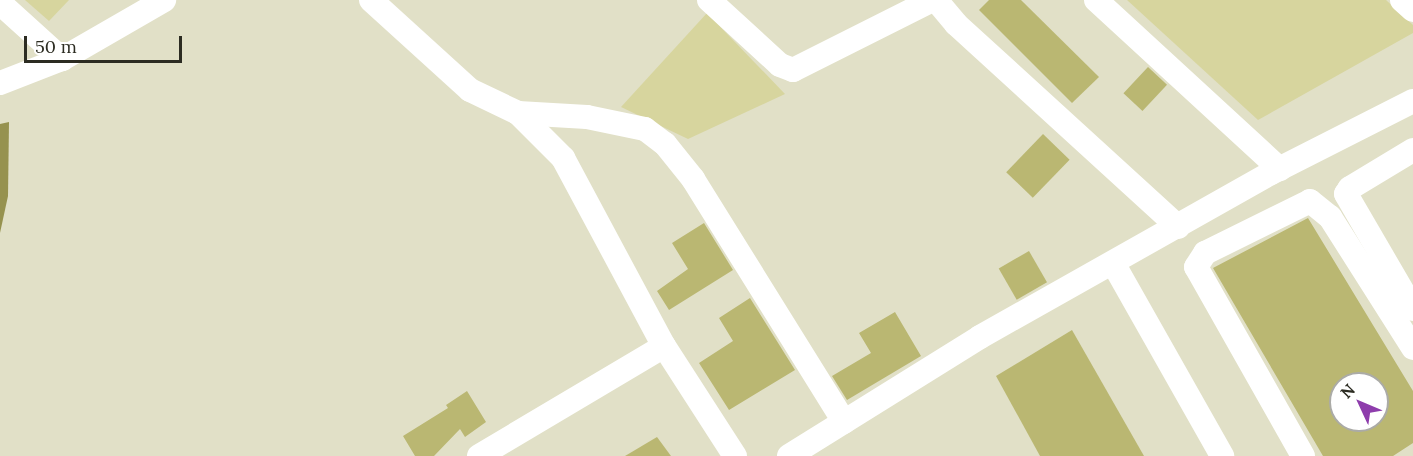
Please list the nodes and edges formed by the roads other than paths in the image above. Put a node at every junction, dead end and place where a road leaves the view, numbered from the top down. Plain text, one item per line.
1 (164, 0) edge
2 (371, 0) edge
3 (709, 0) edge
4 (934, 0) edge
5 (1096, 0) edge
6 (1402, 0) edge
7 (0, 3) edge
8 (1413, 10) edge
9 (62, 59) junction
10 (0, 83) edge
11 (1413, 101) edge
12 (518, 113) junction
13 (1413, 150) edge
14 (1280, 170) junction
15 (1246, 188) junction
16 (1206, 211) junction
17 (1269, 220) junction
18 (1178, 227) junction
19 (1227, 242) junction
20 (1113, 263) junction
21 (1413, 309) edge
22 (664, 346) junction
23 (1413, 348) edge
24 (844, 422) junction
25 (479, 456) edge
26 (735, 456) edge
27 (789, 456) edge
28 (1222, 456) edge
29 (1303, 456) edge

1 - 9 street
2 - 12 street
3 - 4 street
4 - 18 street
5 - 14 street
6 - 8 street
7 - 9 street
9 - 10 street
11 - 14 street
12 - 22 street
12 - 24 street
13 - 21 street
14 - 15 street
15 - 16 street
15 - 17 street
16 - 18 street
16 - 19 street
17 - 19 street
17 - 23 street
18 - 20 street
19 - 29 street
20 - 24 street
20 - 28 street
22 - 25 street
22 - 26 street
24 - 27 street

